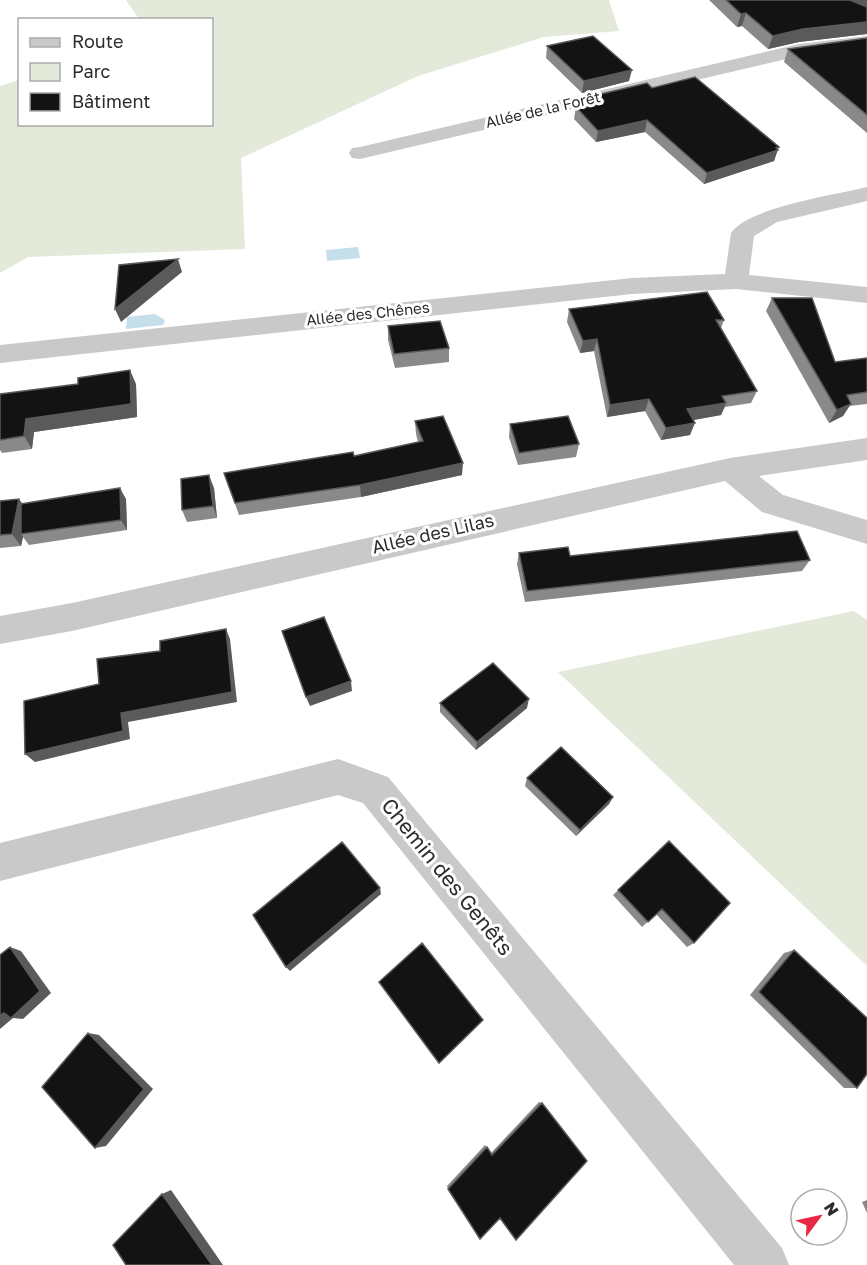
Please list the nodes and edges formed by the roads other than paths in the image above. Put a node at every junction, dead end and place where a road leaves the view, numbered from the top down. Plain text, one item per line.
1 (867, 42) edge
2 (360, 153) dead end
3 (867, 194) edge
4 (736, 281) junction
5 (867, 296) edge
6 (0, 354) edge
7 (867, 449) edge
8 (730, 469) junction
9 (867, 532) edge
10 (0, 630) edge
11 (0, 862) edge
12 (765, 1265) edge

1 - 2 street, Allée de la Forêt
3 - 4 street
4 - 5 street, Allée des Chênes
4 - 6 street, Allée des Chênes
7 - 8 street, Allée des Lilas
8 - 9 street
8 - 10 street, Allée des Lilas
11 - 12 street, Chemin des Genêts

